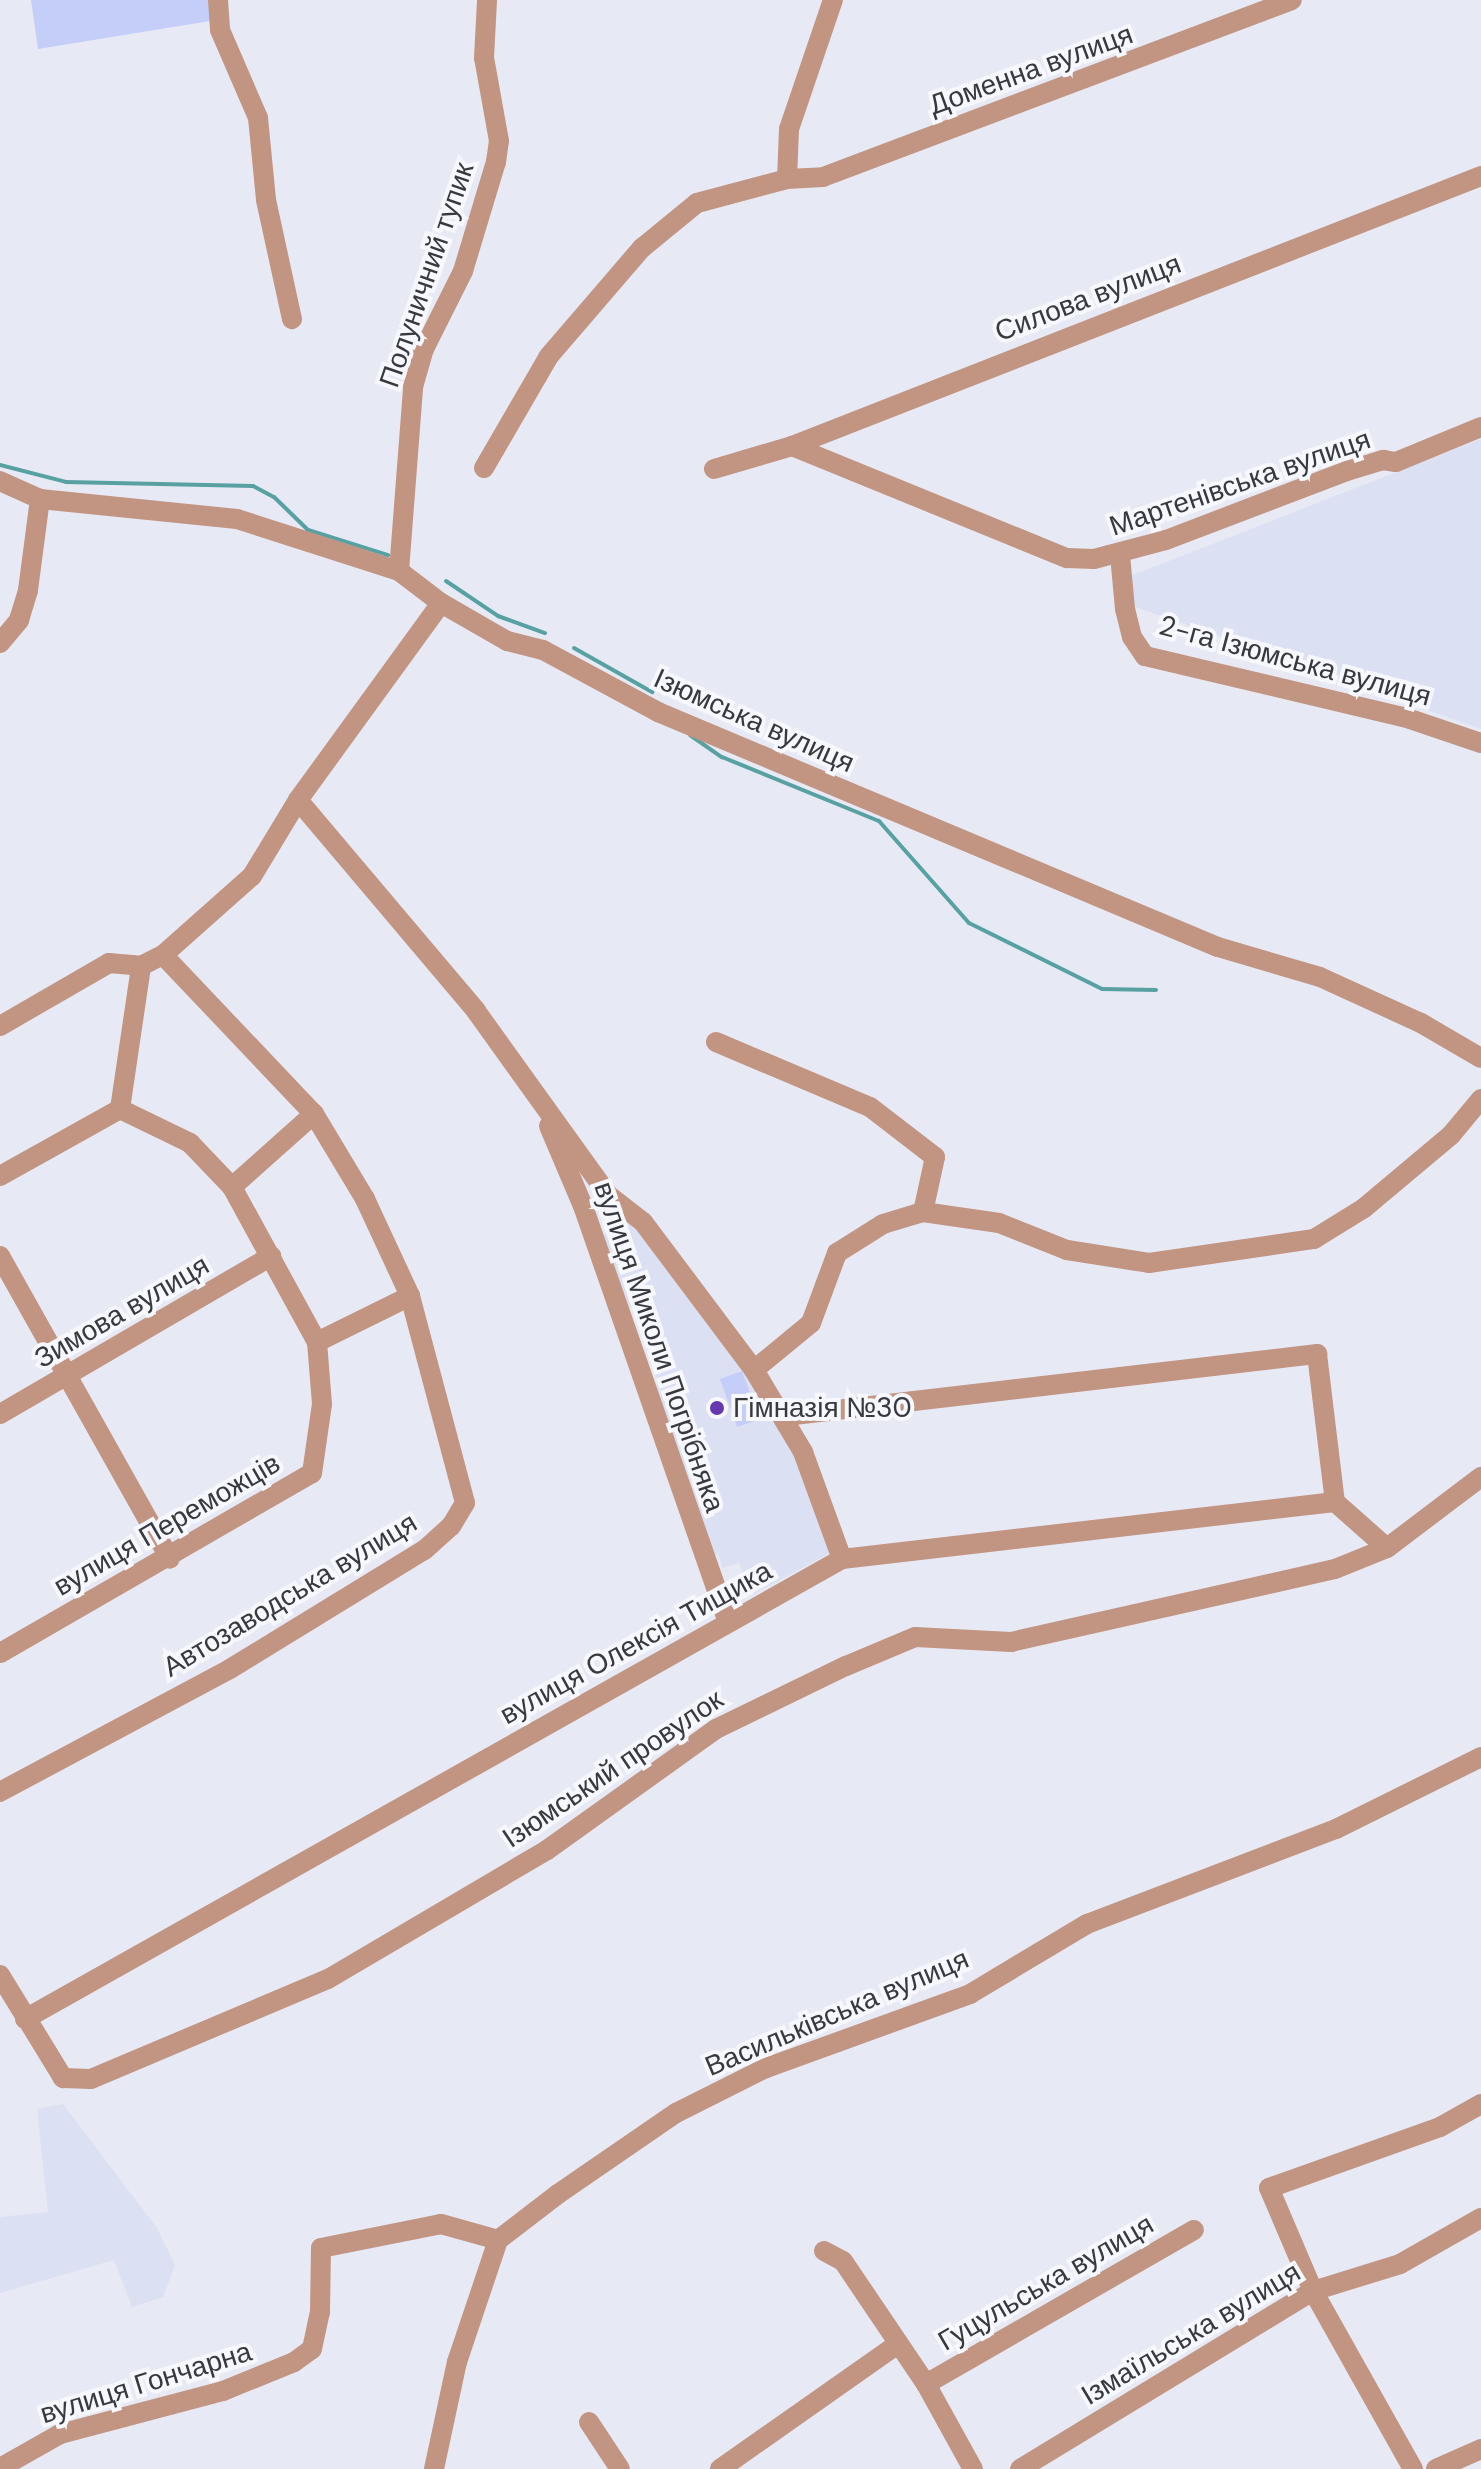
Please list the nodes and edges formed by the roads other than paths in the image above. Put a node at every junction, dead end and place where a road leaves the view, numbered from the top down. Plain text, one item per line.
1 (218, 0) edge
2 (487, 0) edge
3 (833, 0) edge
4 (1292, 0) edge
5 (1481, 176) edge
6 (787, 179) junction
7 (292, 319) dead end
8 (1481, 427) edge
9 (792, 446) junction
10 (484, 468) dead end
11 (714, 469) dead end
12 (0, 481) edge
13 (40, 499) junction
14 (1120, 555) junction
15 (399, 571) junction
16 (441, 603) junction
17 (9, 619) edge
18 (0, 643) edge
19 (1481, 743) edge
20 (298, 800) junction
21 (163, 955) junction
22 (141, 966) junction
23 (0, 1026) edge
24 (716, 1042) dead end
25 (1481, 1058) edge
26 (534, 1091) junction
27 (1481, 1099) edge
28 (120, 1109) junction
29 (314, 1114) junction
30 (0, 1176) edge
31 (232, 1187) junction
32 (923, 1212) junction
33 (0, 1256) edge
34 (271, 1256) junction
35 (410, 1296) junction
36 (317, 1342) junction
37 (754, 1370) junction
38 (68, 1376) junction
39 (0, 1414) edge
40 (785, 1416) junction
41 (1481, 1477) edge
42 (1335, 1502) junction
43 (1387, 1548) junction
44 (170, 1559) junction
45 (842, 1559) junction
46 (728, 1622) junction
47 (0, 1653) edge
48 (1481, 1757) edge
49 (0, 1792) edge
50 (0, 1975) edge
51 (25, 2019) junction
52 (1481, 2104) edge
53 (1481, 2218) edge
54 (1194, 2230) dead end
55 (498, 2240) junction
56 (824, 2251) dead end
57 (1313, 2291) junction
58 (898, 2344) junction
59 (926, 2384) junction
60 (589, 2422) dead end
61 (1481, 2449) edge
62 (0, 2468) edge
63 (434, 2469) edge
64 (620, 2469) edge
65 (720, 2469) edge
66 (973, 2469) edge
67 (1020, 2469) edge
68 (1413, 2469) edge
69 (1436, 2469) edge

1 - 7 street
2 - 15 street, Полуничний тупик
3 - 6 street
4 - 6 street, Доменна вулиця
5 - 9 street, Силова вулиця
6 - 10 street, Доменна вулиця
8 - 14 street, Мартенівська вулиця
9 - 11 street, Силова вулиця
9 - 14 street, Мартенівська вулиця
12 - 13 street, Ізюмська вулиця
13 - 15 street, Ізюмська вулиця
13 - 17 street
14 - 19 street, 2-га Ізюмська вулиця
15 - 16 street, Ізюмська вулиця
16 - 20 street
16 - 25 street, Ізюмська вулиця
17 - 18 street
20 - 21 street
20 - 26 street, вулиця Миколи Погрібняка
21 - 22 street
21 - 29 street, Автозаводська вулиця
22 - 23 street
22 - 28 street
24 - 32 street
26 - 37 street, вулиця Миколи Погрібняка
26 - 46 street, вулиця Миколи Погрібняка
27 - 32 street
28 - 30 street
28 - 31 street, вулиця Переможців
29 - 31 street
29 - 35 street, Автозаводська вулиця
31 - 34 street, вулиця Переможців
32 - 37 street
33 - 38 street
34 - 36 street, вулиця Переможців
34 - 38 street, Зимова вулиця
35 - 36 street
35 - 49 street, Автозаводська вулиця
36 - 44 street, вулиця Переможців
37 - 40 street, вулиця Миколи Погрібняка
38 - 39 street, Зимова вулиця
38 - 44 street
40 - 42 street
40 - 45 street, вулиця Миколи Погрібняка
41 - 43 street, Ізюмський провулок
42 - 43 street
42 - 45 street, вулиця Олексія Тищика
43 - 51 street, Ізюмський провулок
44 - 47 street, вулиця Переможців
45 - 46 street, вулиця Олексія Тищика
46 - 51 street, вулиця Олексія Тищика
48 - 55 street, Васильківська вулиця
50 - 51 street
52 - 57 street
53 - 57 street, Ізмаїльська вулиця
54 - 59 street, Гуцульська вулиця
55 - 62 street, вулиця Гончарна
55 - 63 street
56 - 58 street, Гуцульська вулиця
57 - 67 street, Ізмаїльська вулиця
57 - 68 street
58 - 59 street, Гуцульська вулиця
58 - 65 street, Гуцульська вулиця
59 - 66 street, Гуцульська вулиця
60 - 64 street
61 - 69 street

